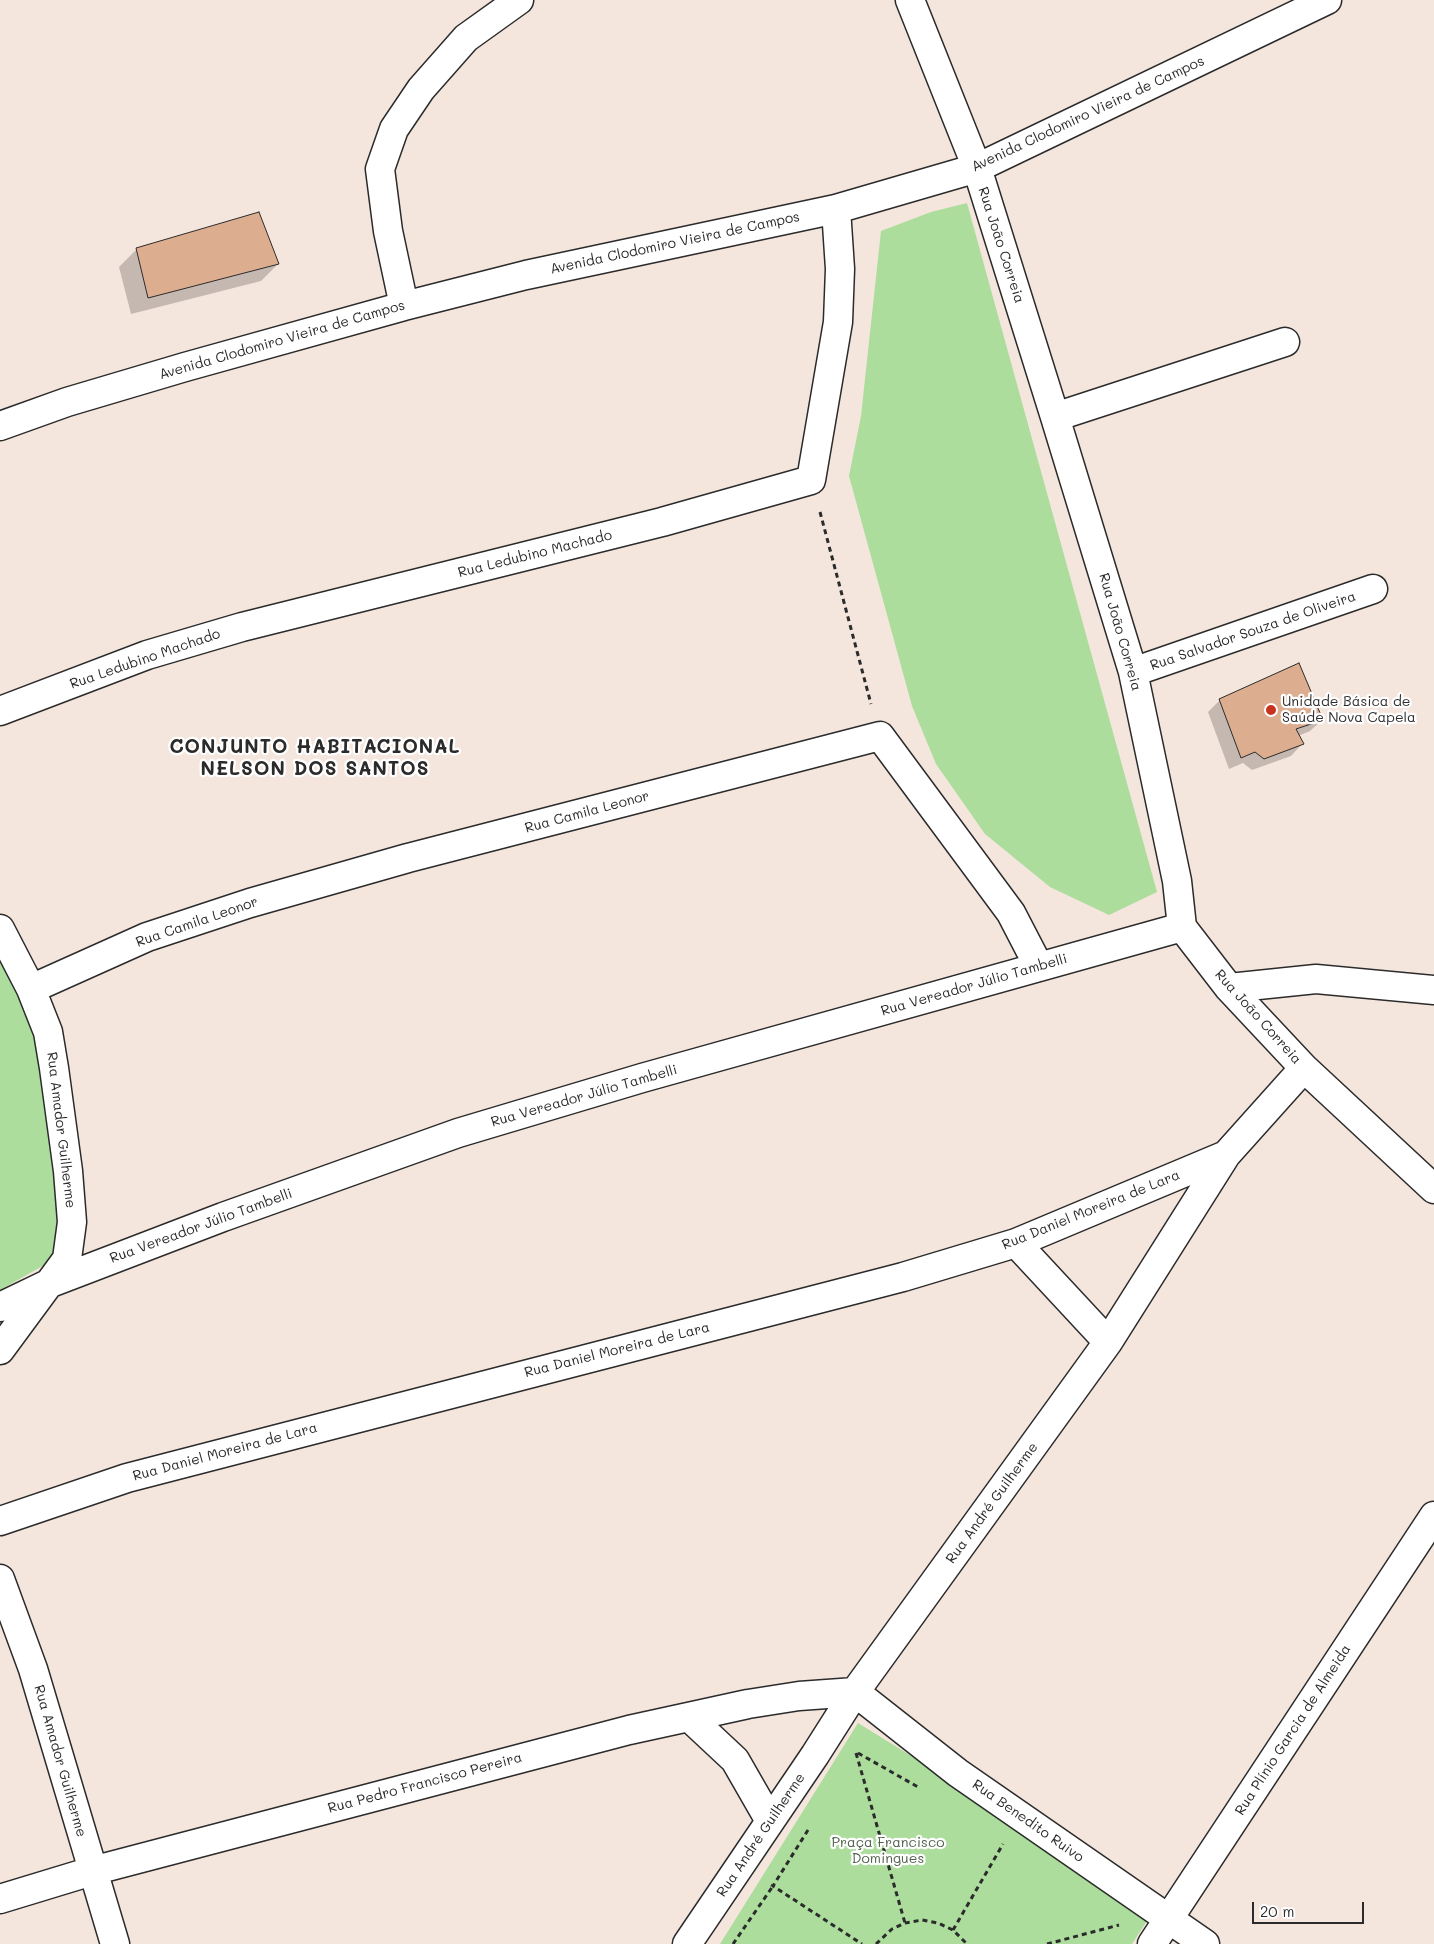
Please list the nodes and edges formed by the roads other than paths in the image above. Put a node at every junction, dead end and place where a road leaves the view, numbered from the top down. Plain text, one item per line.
1 (519, 0) edge
2 (910, 0) edge
3 (1327, 0) edge
4 (977, 168) junction
5 (836, 209) junction
6 (404, 306) junction
7 (1285, 342) dead end
8 (1056, 417) junction
9 (0, 426) edge
10 (1373, 589) dead end
11 (1132, 672) junction
12 (0, 711) edge
13 (1182, 927) junction
14 (0, 930) edge
15 (1039, 967) junction
16 (1229, 988) junction
17 (32, 989) junction
18 (1434, 990) edge
19 (1304, 1068) junction
20 (1226, 1155) junction
21 (1434, 1189) edge
22 (1016, 1243) junction
23 (48, 1284) junction
24 (0, 1307) edge
25 (1108, 1342) junction
26 (0, 1350) edge
27 (1434, 1516) edge
28 (0, 1522) edge
29 (0, 1579) edge
30 (855, 1692) junction
31 (689, 1717) junction
32 (770, 1821) junction
33 (92, 1871) junction
34 (0, 1899) edge
35 (1160, 1931) edge
36 (114, 1944) edge
37 (687, 1944) edge
38 (1205, 1944) edge

1 - 6 street
2 - 4 street, Rua João Correia
3 - 4 street, Avenida Clodomiro Vieira de Campos
4 - 5 street, Avenida Clodomiro Vieira de Campos
4 - 8 street, Rua João Correia
5 - 6 street, Avenida Clodomiro Vieira de Campos
5 - 12 street, Rua Ledubino Machado
6 - 9 street, Avenida Clodomiro Vieira de Campos
7 - 8 street
8 - 11 street, Rua João Correia
10 - 11 street, Rua Salvador Souza de Oliveira
11 - 13 street, Rua João Correia
13 - 15 street, Rua Vereador Júlio Tambelli
13 - 16 street, Rua João Correia
14 - 17 street, Rua Amador Guilherme
15 - 17 street, Rua Camila Leonor
15 - 23 street, Rua Vereador Júlio Tambelli
16 - 18 street
16 - 19 street, Rua João Correia
17 - 23 street, Rua Amador Guilherme
19 - 20 street, Rua André Guilherme
19 - 21 street, Rua João Correia
20 - 22 street, Rua Daniel Moreira de Lara
20 - 25 street, Rua André Guilherme
22 - 25 street
22 - 28 street, Rua Daniel Moreira de Lara
23 - 24 street, Rua Vereador Júlio Tambelli
23 - 26 street, Rua Amador Guilherme
25 - 30 street, Rua André Guilherme
27 - 35 street, Rua Plínio Garcia de Almeida
29 - 33 street, Rua Amador Guilherme
30 - 31 street, Rua Pedro Francisco Pereira
30 - 32 street, Rua André Guilherme
30 - 35 street, Rua Benedito Ruivo
31 - 32 street
31 - 33 street, Rua Pedro Francisco Pereira
32 - 37 street, Rua André Guilherme
33 - 34 street, Rua Pedro Francisco Pereira
33 - 36 street, Rua Amador Guilherme
35 - 38 street, Rua Benedito Ruivo

